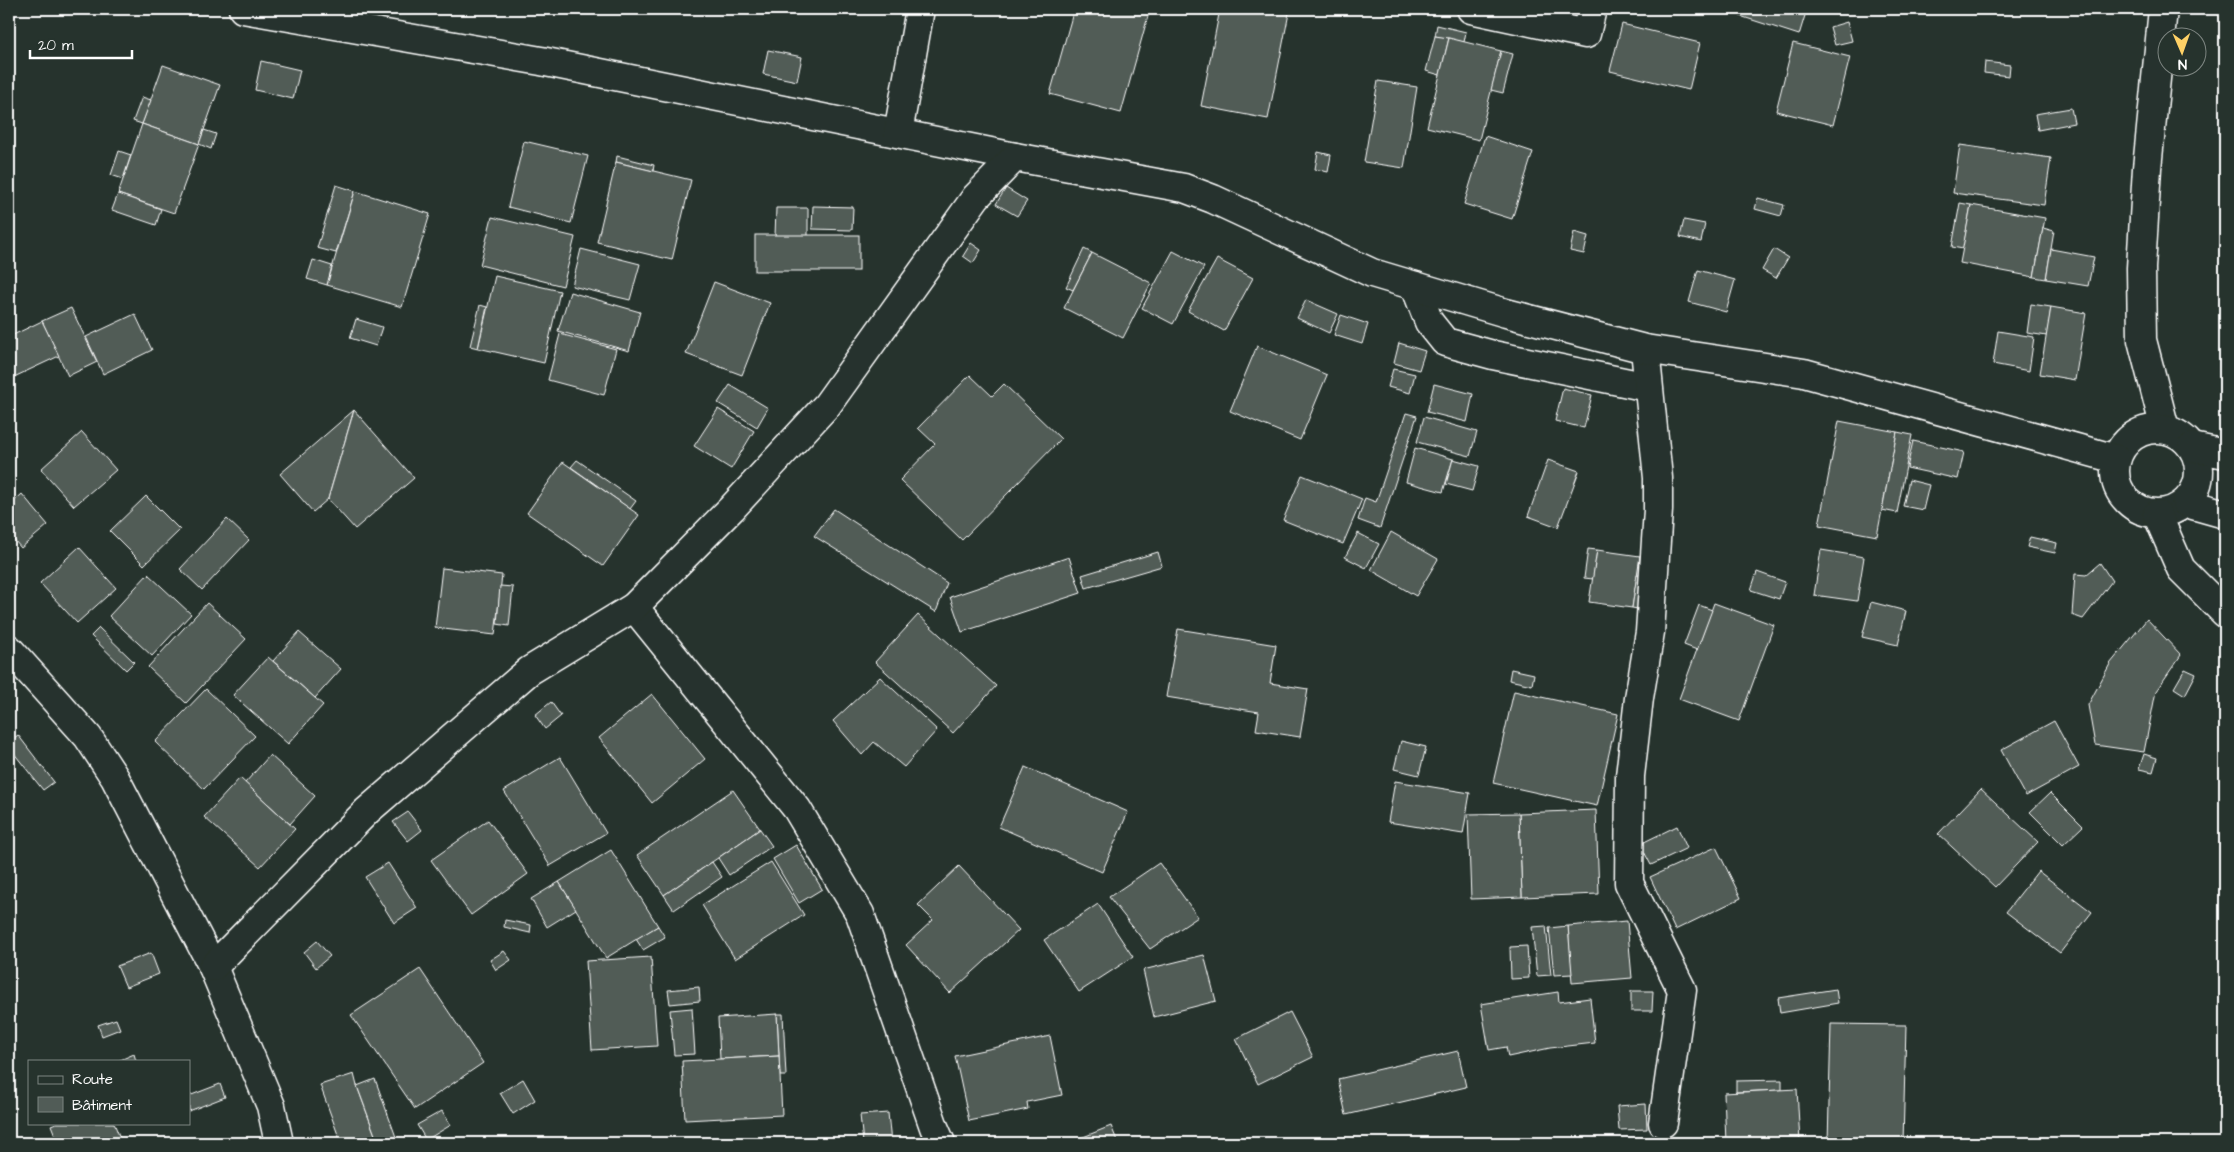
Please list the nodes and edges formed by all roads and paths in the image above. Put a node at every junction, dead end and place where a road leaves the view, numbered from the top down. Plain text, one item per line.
1 (243, 9) edge
2 (920, 9) edge
3 (1471, 9) edge
4 (1592, 9) edge
5 (2163, 9) edge
6 (898, 133) junction
7 (1015, 157) junction
8 (1415, 286) junction
9 (1506, 313) junction
10 (1645, 349) junction
11 (1493, 355) junction
12 (1648, 387) junction
13 (2165, 429) junction
14 (2192, 447) junction
15 (2225, 454) edge
16 (2116, 459) junction
17 (2186, 503) junction
18 (2157, 514) junction
19 (2225, 514) edge
20 (634, 607) junction
21 (2225, 613) edge
22 (9, 649) edge
23 (213, 966) junction
24 (1663, 1123) dead end
25 (279, 1143) edge
26 (942, 1143) edge

1 - 6 street
2 - 6 street
3 - 4 street
5 - 13 street
6 - 7 street
7 - 8 street
7 - 20 street
8 - 9 street
8 - 11 street
9 - 10 street
9 - 11 street
10 - 12 street
10 - 16 street
11 - 12 street
12 - 24 street
13 - 14 street
13 - 16 street
14 - 15 street
14 - 17 street
16 - 18 street
17 - 18 street
17 - 19 street
18 - 21 street
20 - 23 street
20 - 26 street
22 - 23 street
23 - 25 street

